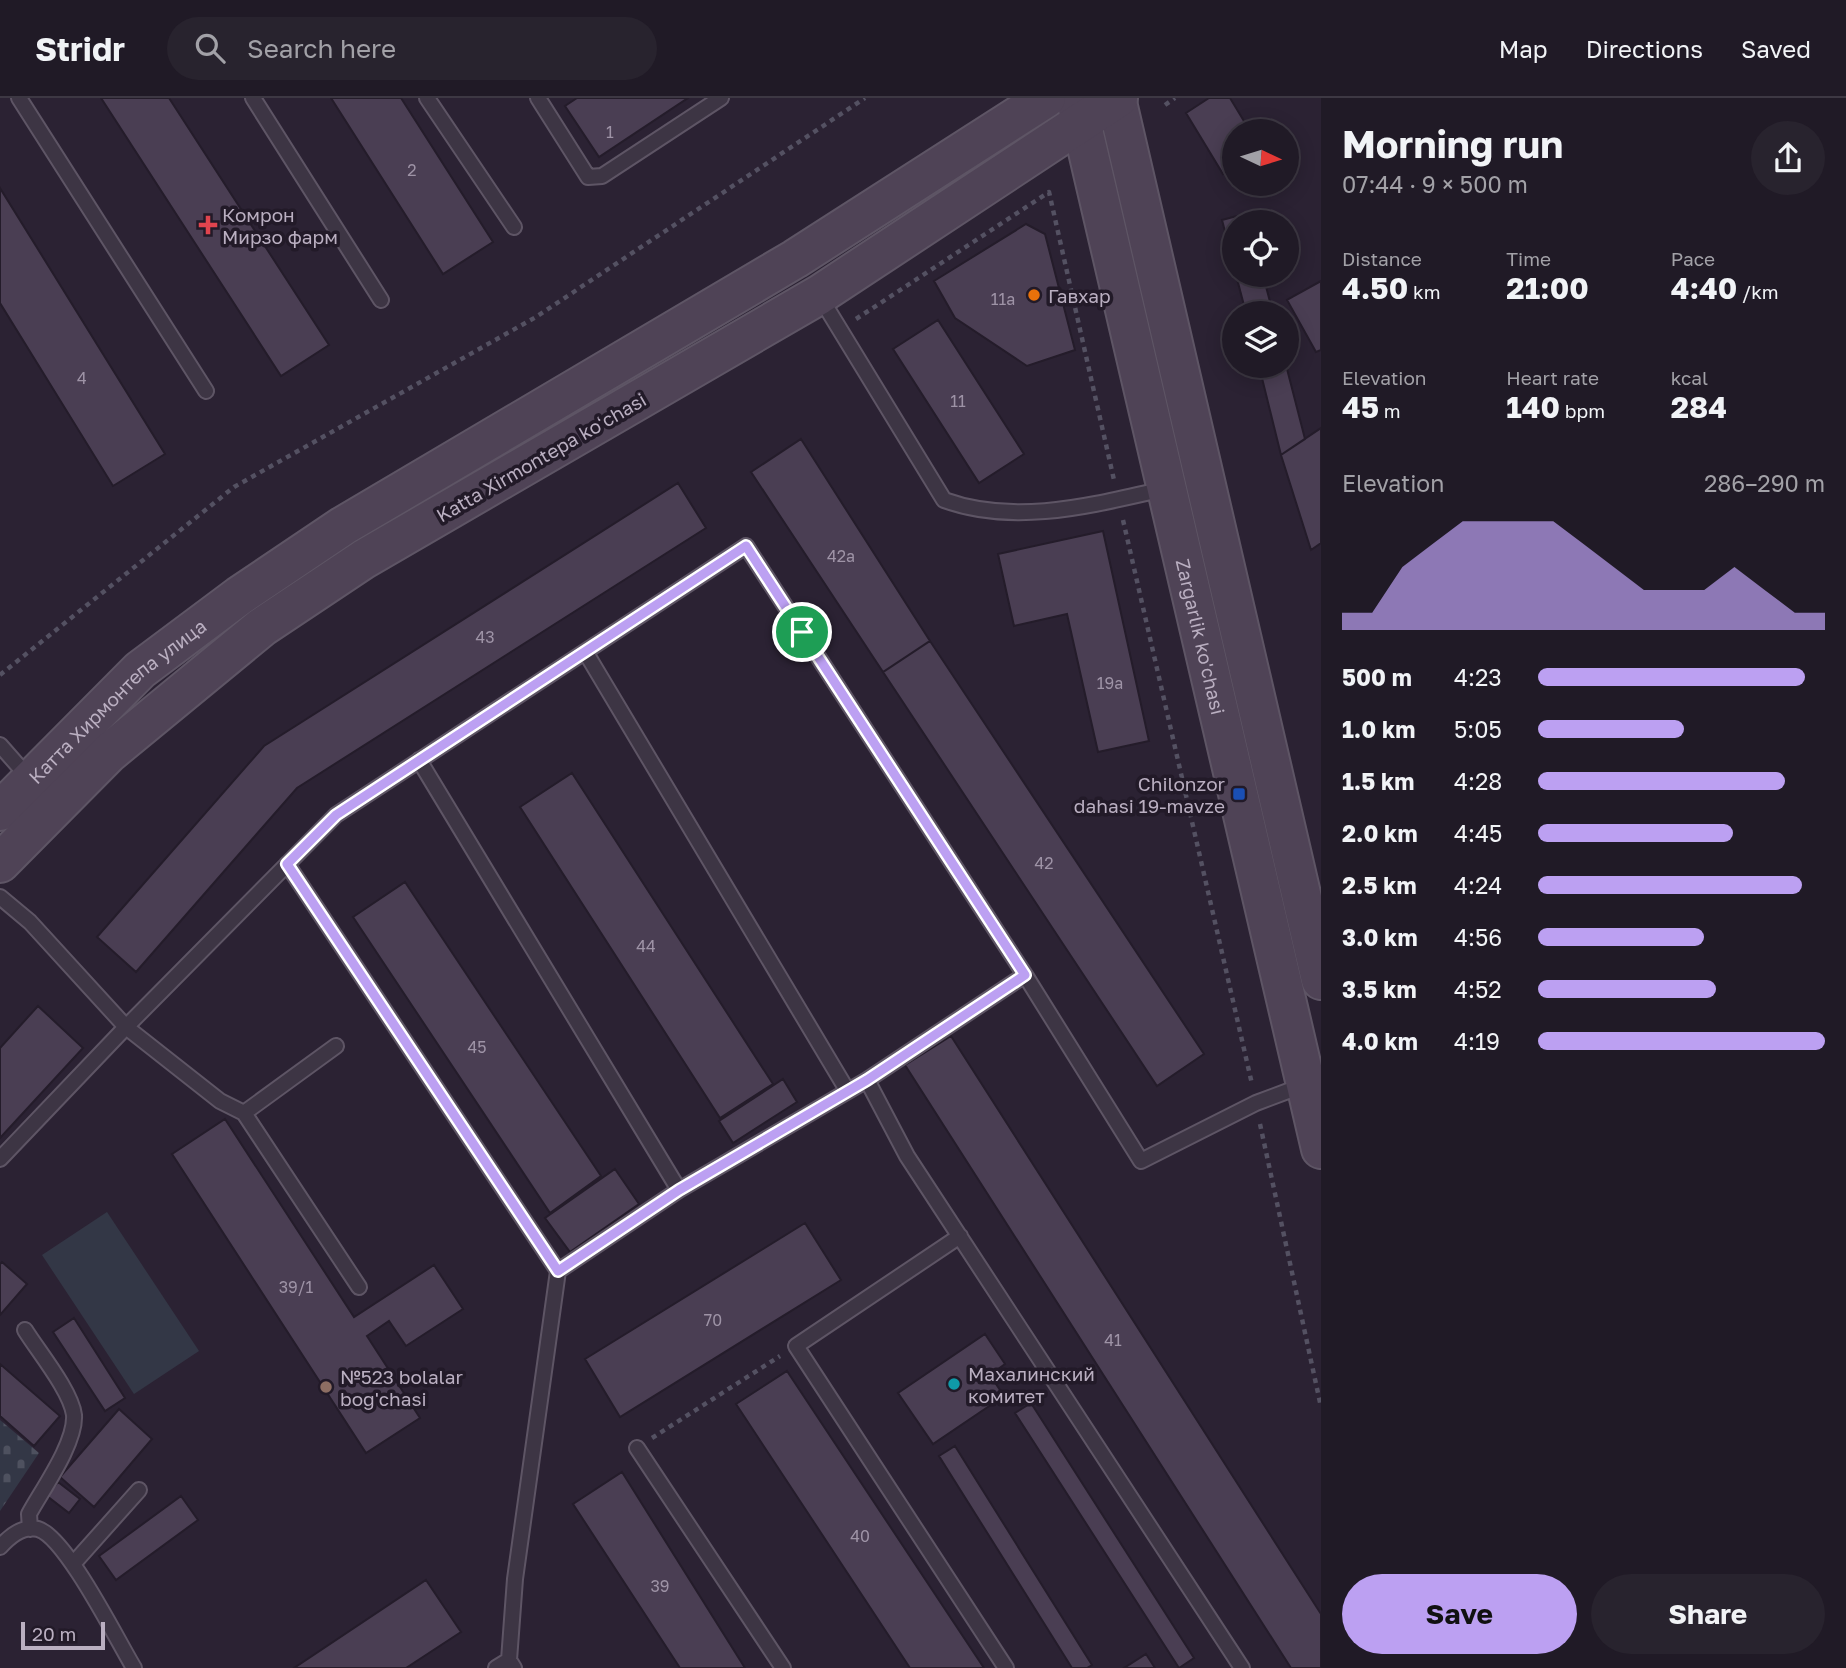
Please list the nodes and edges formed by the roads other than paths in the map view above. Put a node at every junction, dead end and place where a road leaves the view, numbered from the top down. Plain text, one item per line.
1 (19, 98) edge
2 (253, 98) edge
3 (427, 98) edge
4 (538, 98) edge
5 (721, 98) edge
6 (1046, 98) edge
7 (1102, 102) edge
8 (514, 227) dead end
9 (819, 296) junction
10 (382, 300) dead end
11 (206, 391) dead end
12 (1167, 489) junction
13 (239, 596) joint
14 (586, 653) junction
15 (0, 745) edge
16 (419, 760) junction
17 (44, 793) junction
18 (0, 811) edge
19 (0, 863) edge
20 (287, 864) junction
21 (0, 897) edge
22 (1025, 975) junction
23 (1321, 980) edge
24 (126, 1027) junction
25 (336, 1046) dead end
26 (867, 1080) junction
27 (1314, 1083) edge
28 (847, 1090) junction
29 (244, 1113) junction
30 (1321, 1149) edge
31 (0, 1159) edge
32 (679, 1190) junction
33 (960, 1236) junction
34 (558, 1271) junction
35 (359, 1287) dead end
36 (24, 1330) dead end
37 (637, 1448) road end
38 (139, 1490) dead end
39 (30, 1529) junction
40 (0, 1547) edge
41 (72, 1564) junction
42 (506, 1665) edge
43 (134, 1668) edge
44 (783, 1668) edge
45 (1006, 1668) edge
46 (1242, 1668) edge

1 - 11 lane
2 - 10 lane
3 - 8 lane
4 - 5 lane
6 - 13 main road, Katta Xirmontepa koʻchasi
7 - 9 main road, Katta Xirmontepa koʻchasi
7 - 12 main road, Zargarlik ko'chasi
7 - 23 main road, Zargarlik ko'chasi
9 - 12 lane
9 - 17 main road, Katta Xirmontepa koʻchasi
12 - 27 main road, Zargarlik ko'chasi
13 - 17 main road, Катта Хирмонтепа улица
14 - 16 lane
14 - 22 lane
14 - 28 lane
15 - 17 lane
16 - 20 lane
16 - 32 lane
17 - 18 main road, Катта Хирмонтепа улица
17 - 19 main road, Katta Xirmontepa koʻchasi
20 - 24 lane
20 - 34 lane
21 - 24 lane
22 - 26 lane
22 - 27 lane
24 - 29 lane
24 - 31 lane
25 - 29 lane
26 - 28 lane
26 - 33 lane
27 - 30 main road, Zargarlik ko'chasi
28 - 32 lane
29 - 35 lane
32 - 34 lane
33 - 45 lane
33 - 46 lane
34 - 42 lane
36 - 39 lane
37 - 44 lane
38 - 41 lane
39 - 40 lane
39 - 41 lane
41 - 43 lane

